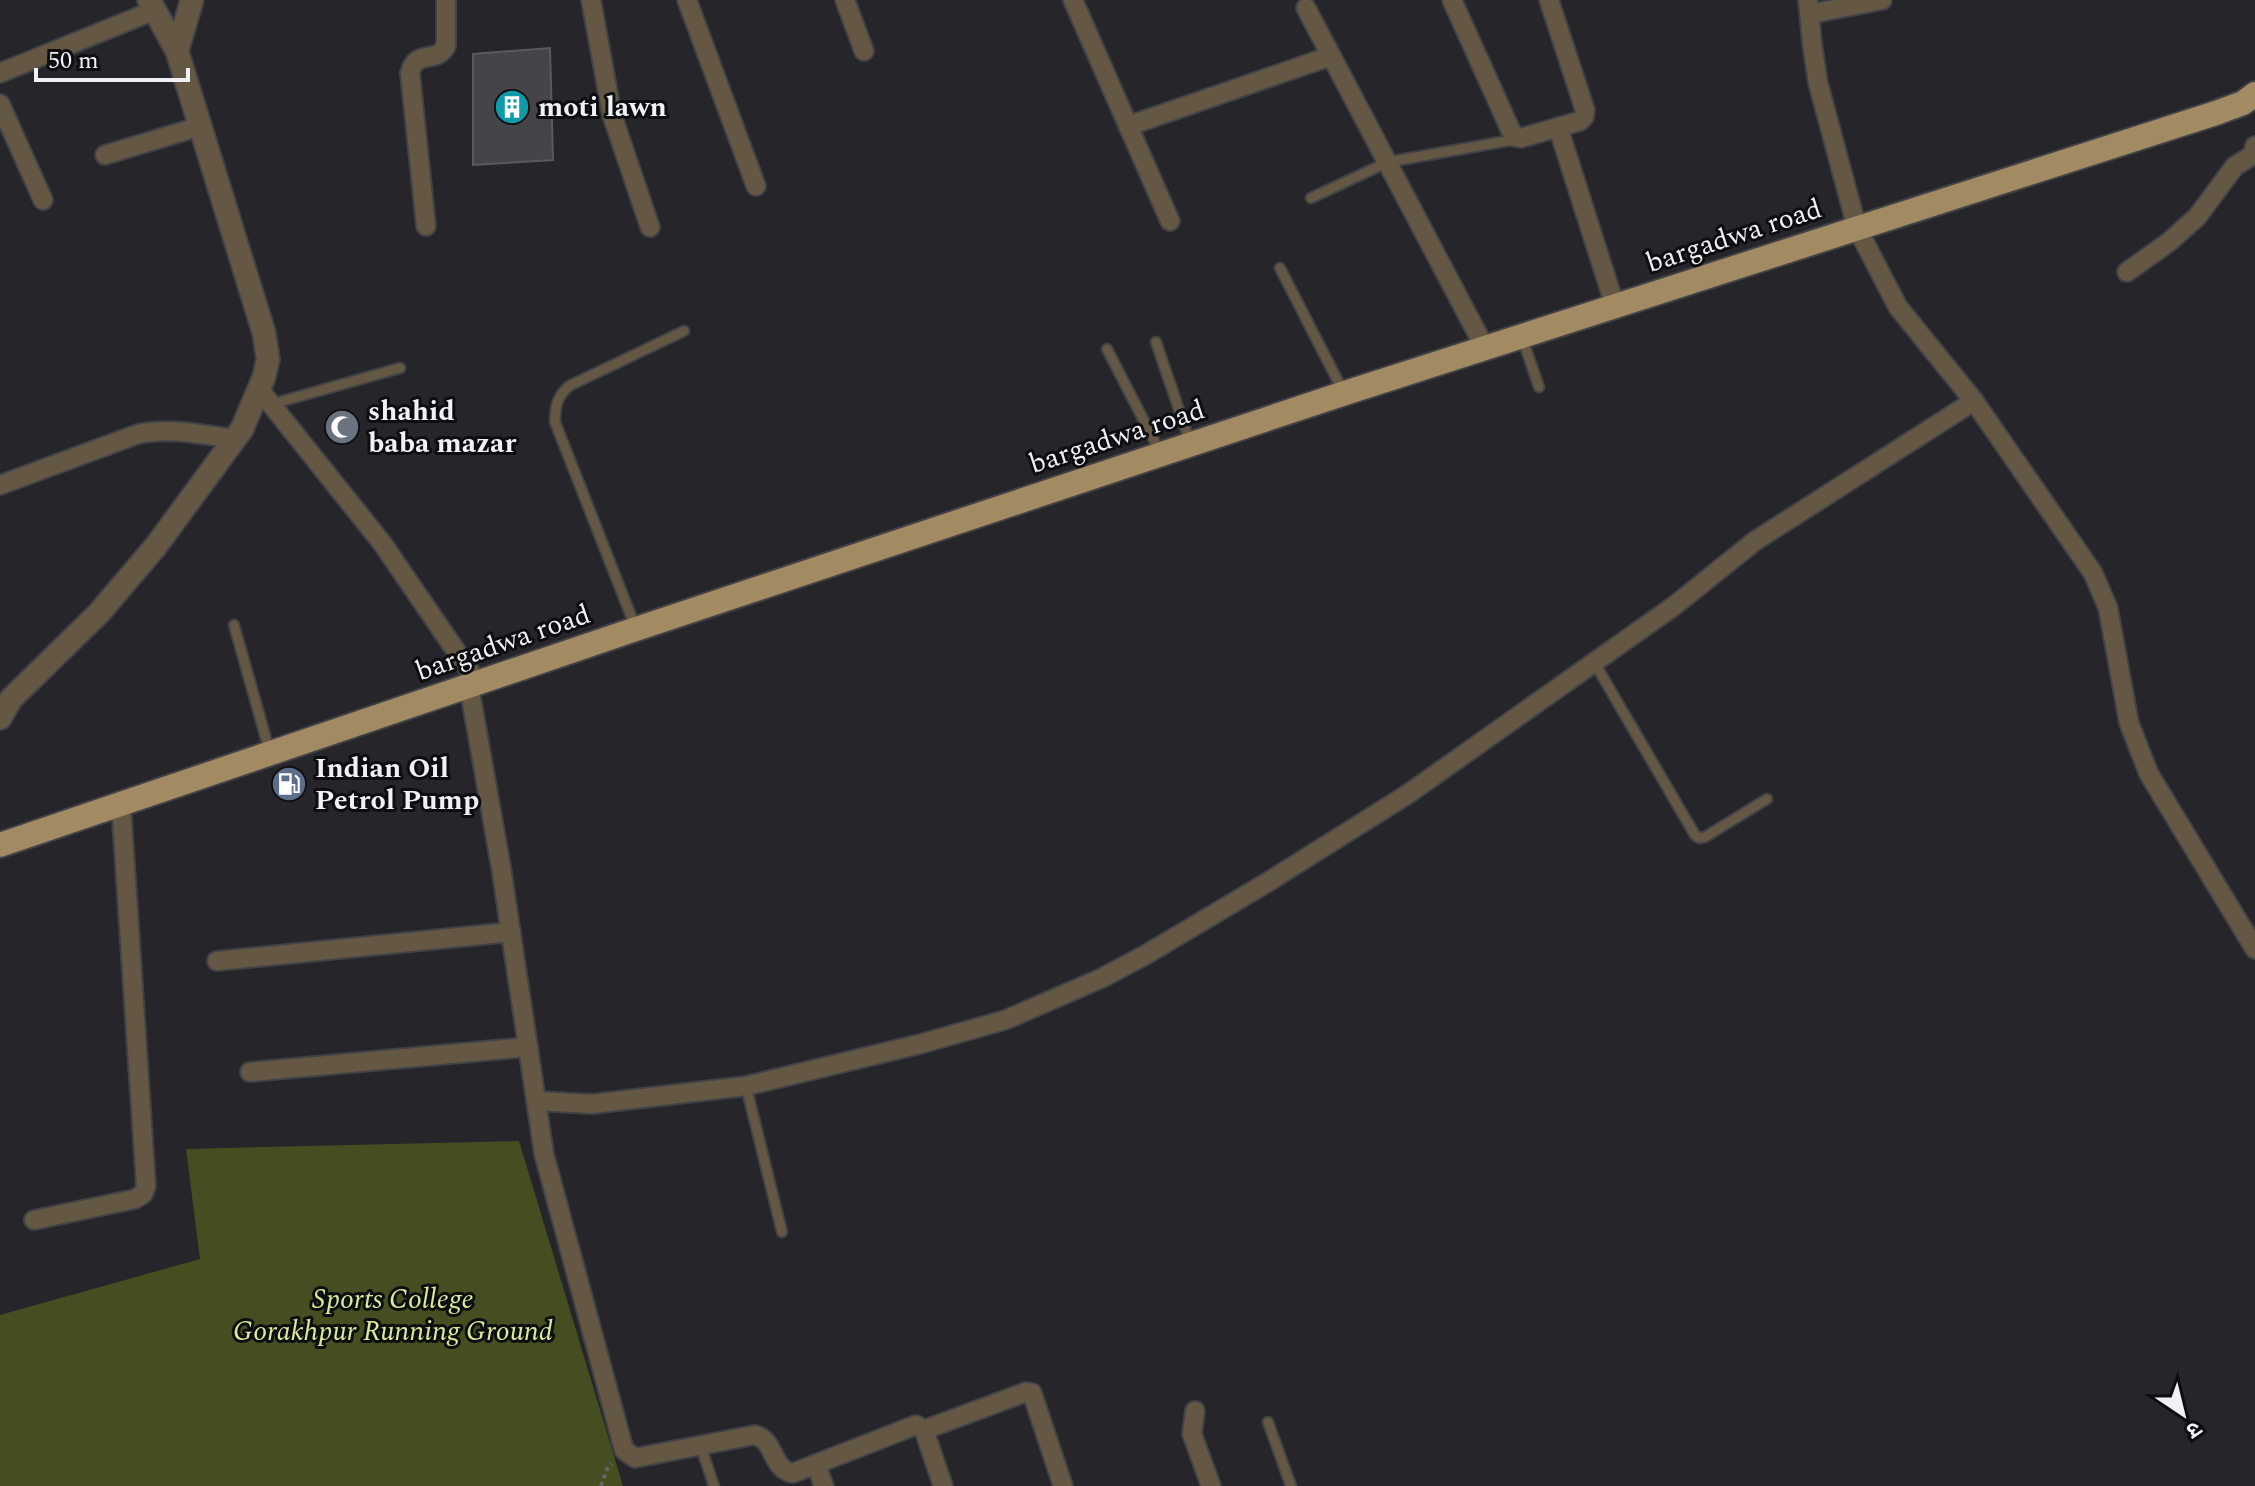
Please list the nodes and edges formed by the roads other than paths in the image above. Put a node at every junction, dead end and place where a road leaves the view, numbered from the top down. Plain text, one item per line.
1 (192, 0) edge
2 (446, 0) edge
3 (591, 0) edge
4 (687, 0) edge
5 (845, 0) edge
6 (1073, 0) edge
7 (1452, 0) edge
8 (1549, 0) edge
9 (1882, 0) edge
10 (152, 5) edge
11 (1809, 7) edge
12 (1306, 8) dead end
13 (177, 51) junction
14 (864, 51) dead end
15 (1331, 56) junction
16 (0, 73) edge
17 (2252, 102) edge
18 (0, 104) edge
19 (201, 126) junction
20 (1128, 126) junction
21 (1558, 127) junction
22 (1521, 138) junction
23 (2255, 146) edge
24 (105, 155) dead end
25 (1388, 162) junction
26 (756, 186) dead end
27 (1311, 198) dead end
28 (43, 200) dead end
29 (1170, 221) dead end
30 (426, 226) dead end
31 (650, 227) dead end
32 (1857, 228) junction
33 (1280, 268) dead end
34 (2127, 272) dead end
35 (1615, 306) junction
36 (684, 331) dead end
37 (1521, 336) junction
38 (1156, 342) dead end
39 (1485, 348) junction
40 (1107, 349) dead end
41 (400, 368) dead end
42 (1539, 387) dead end
43 (1345, 393) junction
44 (266, 396) junction
45 (1974, 401) junction
46 (235, 439) junction
47 (1191, 445) junction
48 (1162, 454) junction
49 (0, 485) edge
50 (234, 625) dead end
51 (636, 629) junction
52 (1594, 662) junction
53 (473, 684) junction
54 (4, 705) edge
55 (270, 753) junction
56 (1767, 799) dead end
57 (121, 804) junction
58 (0, 845) edge
59 (2249, 924) edge
60 (511, 932) junction
61 (2255, 949) edge
62 (217, 961) dead end
63 (528, 1047) junction
64 (250, 1072) dead end
65 (746, 1086) junction
66 (536, 1101) junction
67 (34, 1220) dead end
68 (782, 1232) dead end
69 (1195, 1411) dead end
70 (1268, 1422) dead end
71 (924, 1430) junction
72 (700, 1444) junction
73 (816, 1464) junction
74 (714, 1486) edge
75 (824, 1486) edge
76 (943, 1486) edge
77 (1063, 1486) edge
78 (1211, 1486) edge
79 (1291, 1486) edge

1 - 13 street
2 - 30 street
3 - 31 street
4 - 26 street
5 - 14 street
6 - 20 street
7 - 22 street
8 - 21 street
9 - 11 street
10 - 13 street
10 - 16 street
11 - 32 street
12 - 15 street
13 - 19 street
15 - 20 street
15 - 25 street
17 - 32 main road, bargadwa road
18 - 28 street
19 - 24 street
19 - 44 street
20 - 29 street
21 - 22 street
21 - 35 street
22 - 25 lane
23 - 34 street
25 - 27 lane
25 - 39 street
32 - 35 main road, bargadwa road
32 - 45 street
33 - 43 lane
35 - 37 main road, bargadwa road
36 - 51 lane
37 - 39 main road, bargadwa road
37 - 42 lane
38 - 47 lane
39 - 43 main road, bargadwa road
40 - 48 lane
41 - 44 lane
43 - 47 main road, bargadwa road
44 - 46 street
44 - 53 street
45 - 52 street
45 - 59 street
46 - 49 street
46 - 54 street
47 - 48 main road, bargadwa road
48 - 51 main road, bargadwa road
50 - 55 lane
51 - 53 main road, bargadwa road
52 - 56 lane
52 - 65 street
53 - 55 main road, bargadwa road
53 - 60 street
55 - 57 main road, bargadwa road
57 - 58 main road, bargadwa road
57 - 67 street
59 - 61 street
60 - 62 street
60 - 63 street
63 - 64 street
63 - 66 street
65 - 66 street
65 - 68 lane
66 - 72 street
69 - 78 street
70 - 79 lane
71 - 73 street
71 - 76 street
71 - 77 street
72 - 73 street
72 - 74 lane
73 - 75 street

